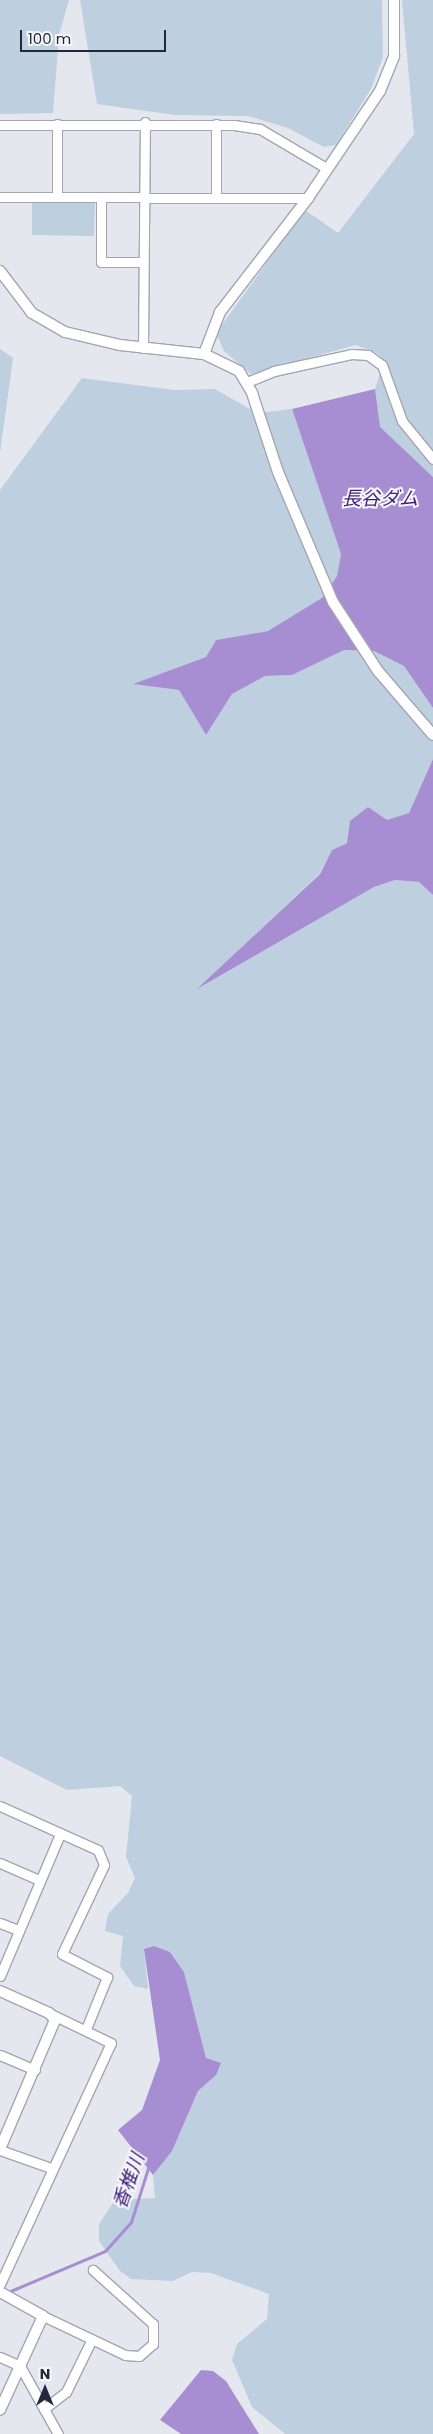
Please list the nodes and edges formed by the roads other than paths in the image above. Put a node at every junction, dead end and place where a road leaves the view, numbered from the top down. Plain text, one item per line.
1 (394, 0) edge
2 (145, 122) junction
3 (57, 124) junction
4 (216, 124) junction
5 (0, 125) edge
6 (326, 168) junction
7 (144, 196) junction
8 (216, 196) junction
9 (0, 197) edge
10 (57, 197) junction
11 (101, 197) junction
12 (308, 198) junction
13 (142, 262) junction
14 (0, 272) edge
15 (143, 348) junction
16 (204, 354) junction
17 (247, 382) junction
18 (433, 459) edge
19 (433, 735) edge
20 (0, 1806) edge
21 (60, 1834) junction
22 (0, 1863) edge
23 (39, 1880) junction
24 (0, 1922) edge
25 (16, 1929) junction
26 (0, 1976) edge
27 (0, 1992) edge
28 (48, 2013) junction
29 (86, 2029) junction
30 (0, 2055) edge
31 (36, 2070) junction
32 (0, 2149) edge
33 (51, 2168) junction
34 (93, 2270) dead end
35 (0, 2284) edge
36 (0, 2292) edge
37 (43, 2316) junction
38 (91, 2341) junction
39 (0, 2357) edge
40 (20, 2366) junction
41 (44, 2409) junction
42 (0, 2410) edge
43 (54, 2432) edge

1 - 6 street
2 - 3 street
2 - 4 street
2 - 7 street
3 - 5 street
3 - 10 street
4 - 6 street
4 - 8 street
6 - 12 street
7 - 8 street
7 - 11 street
7 - 13 street
8 - 12 street
9 - 10 street
10 - 11 street
11 - 13 street
12 - 16 street
13 - 15 street
14 - 15 street
15 - 16 street
16 - 17 street
17 - 18 street
17 - 19 street
20 - 21 street
21 - 23 street
21 - 29 street
22 - 23 street
23 - 25 street
24 - 25 street
25 - 26 street
27 - 28 street
28 - 29 street
28 - 31 street
29 - 33 street
30 - 31 street
31 - 32 street
32 - 33 street
33 - 35 street
34 - 38 street
36 - 37 street
37 - 38 street
37 - 40 street
38 - 41 street
39 - 40 street
40 - 41 street
40 - 42 street
41 - 43 street

